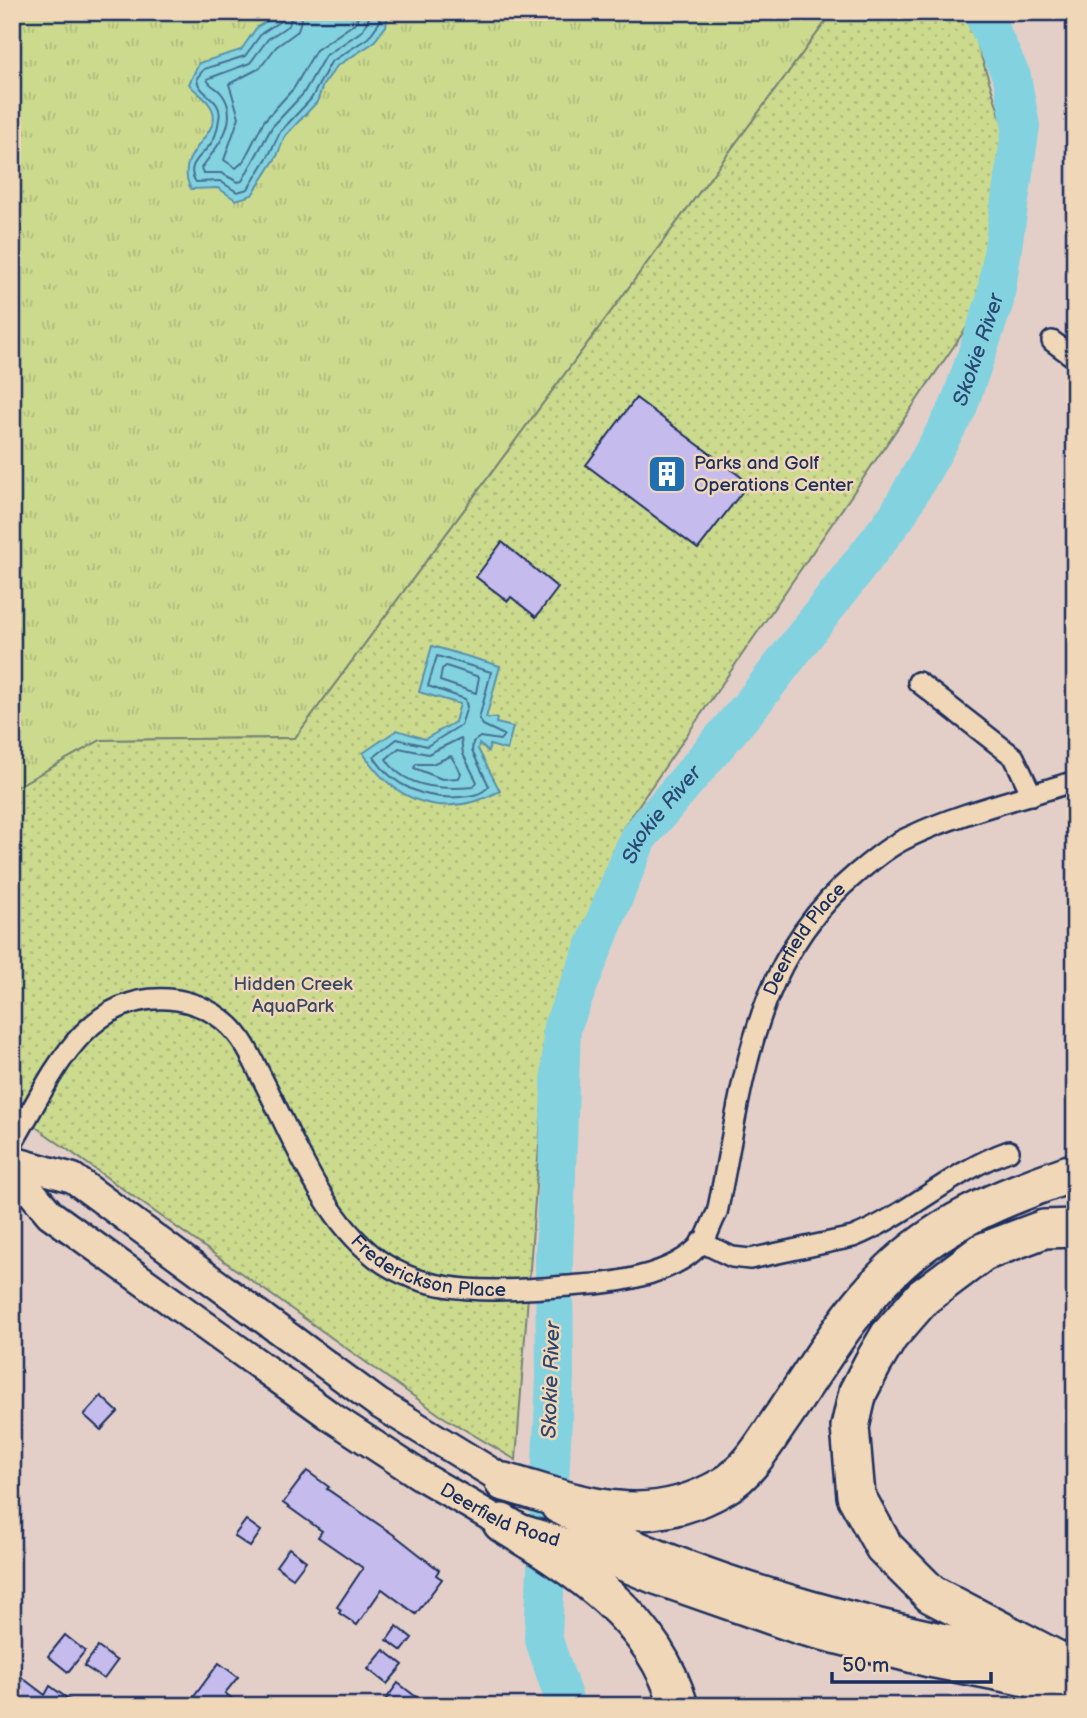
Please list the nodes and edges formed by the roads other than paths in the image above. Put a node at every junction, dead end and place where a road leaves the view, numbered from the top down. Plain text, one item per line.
1 (1052, 341) dead end
2 (1075, 358) edge
3 (918, 682) dead end
4 (1075, 782) edge
5 (1032, 795) junction
6 (12, 1144) edge
7 (1009, 1151) dead end
8 (12, 1161) edge
9 (12, 1169) edge
10 (1075, 1172) edge
11 (1075, 1228) edge
12 (701, 1242) junction
13 (504, 1482) joint
14 (502, 1523) joint
15 (576, 1535) junction
16 (1069, 1672) edge
17 (1075, 1702) edge
18 (679, 1706) edge
19 (1043, 1706) edge

1 - 2 street
3 - 5 street
4 - 5 street, Deerfield Place
5 - 12 street, Deerfield Place
6 - 12 street, Frederickson Place
7 - 12 street
8 - 13 main road, Deerfield Road
9 - 14 main road, Deerfield Road
10 - 15 highway
11 - 16 highway
13 - 15 highway
14 - 15 highway
15 - 16 main road, Deerfield Road
15 - 18 highway
17 - 19 highway

